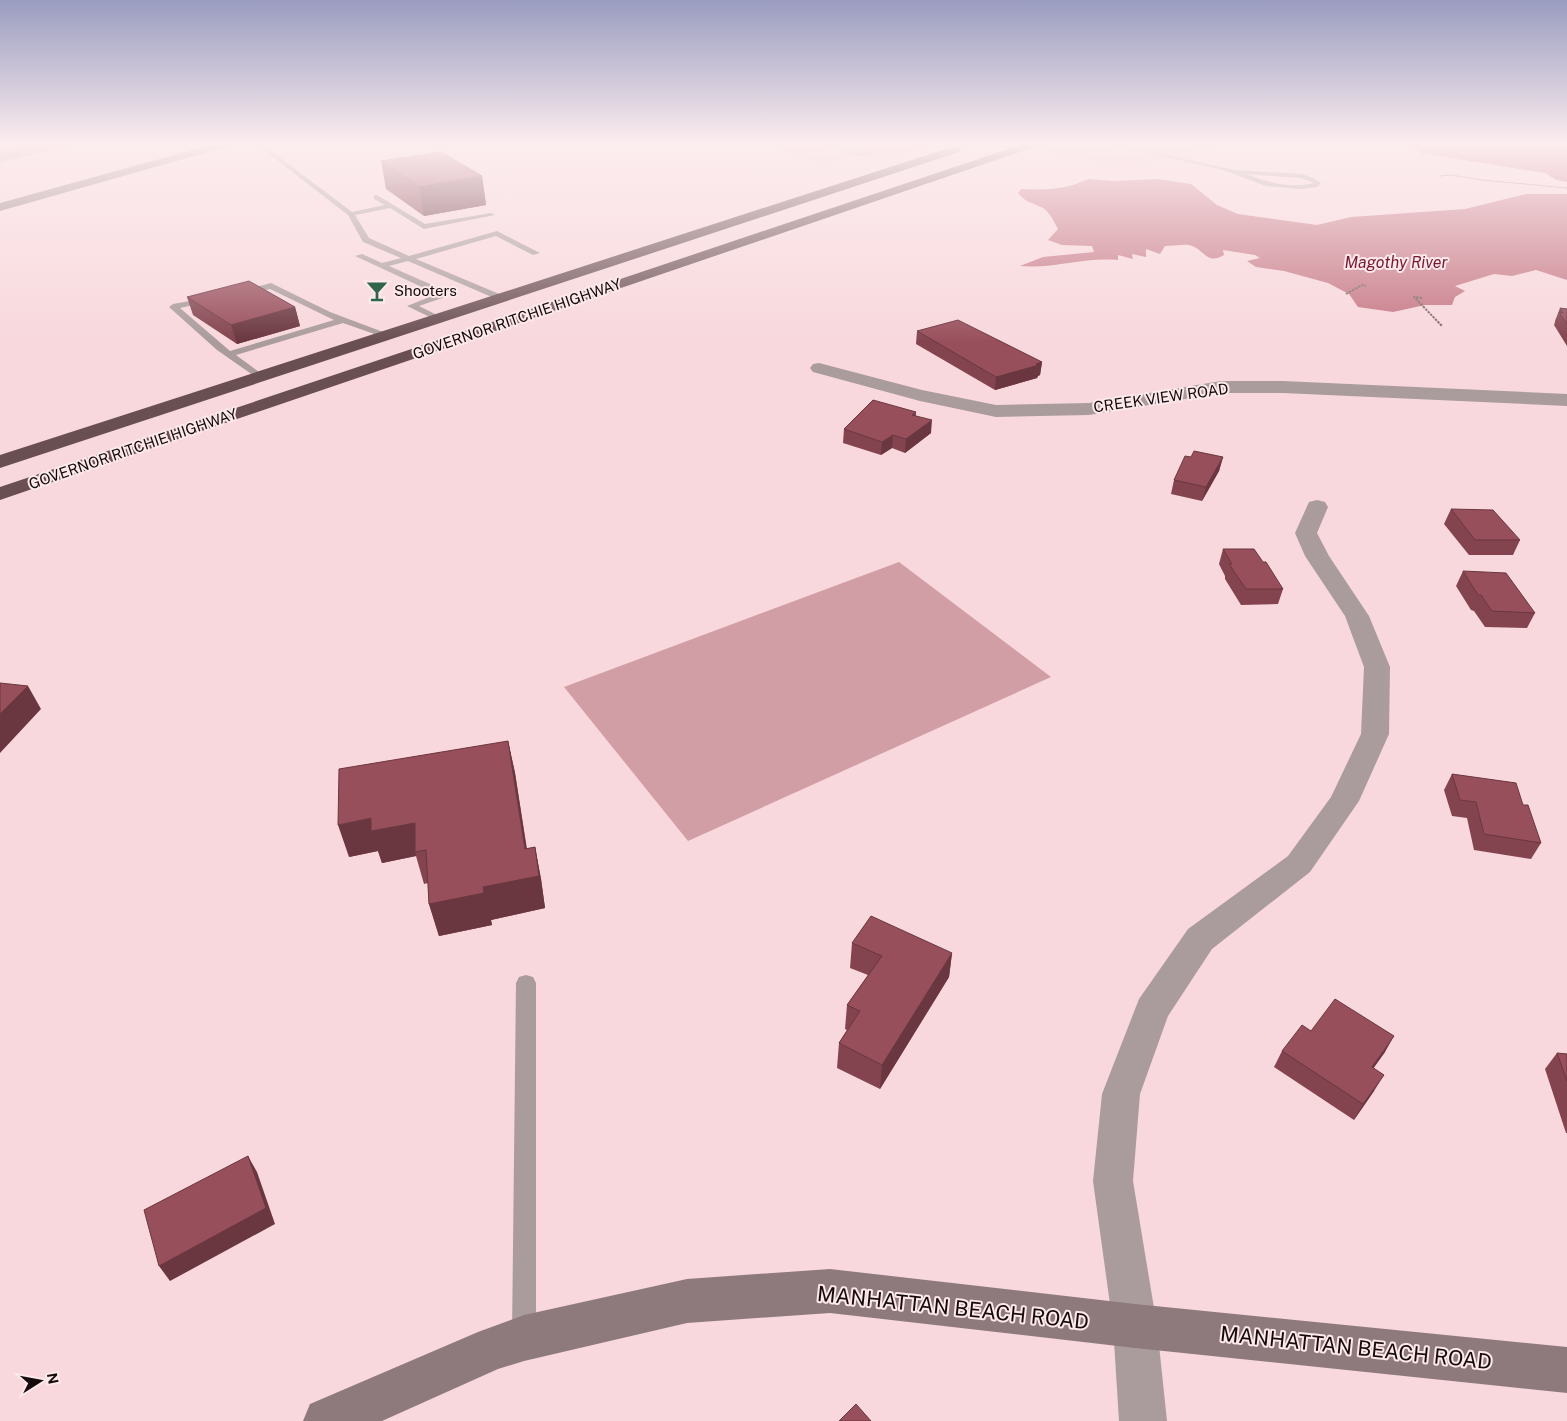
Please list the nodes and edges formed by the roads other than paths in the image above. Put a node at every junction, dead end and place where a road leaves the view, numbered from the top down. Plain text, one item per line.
1 (346, 210) edge
2 (370, 210) edge
3 (399, 210) edge
4 (770, 210) edge
5 (837, 210) edge
6 (351, 214) junction
7 (491, 215) dead end
8 (536, 253) dead end
9 (359, 256) dead end
10 (406, 258) junction
11 (382, 266) junction
12 (236, 294) edge
13 (218, 298) edge
14 (501, 298) junction
15 (439, 318) junction
16 (342, 320) junction
17 (386, 335) junction
18 (228, 354) junction
19 (820, 368) dead end
20 (260, 377) junction
21 (1567, 400) edge
22 (0, 462) edge
23 (0, 494) edge
24 (1317, 507) dead end
25 (526, 983) dead end
26 (1135, 1326) junction
27 (524, 1338) junction
28 (1567, 1370) edge
29 (327, 1421) edge
30 (1142, 1421) edge

1 - 6 lane
2 - 6 lane
3 - 7 lane
4 - 14 highway, GOVERNOR RITCHIE HIGHWAY
5 - 23 highway, GOVERNOR RITCHIE HIGHWAY
6 - 10 lane
8 - 10 lane
9 - 11 lane
10 - 11 lane
10 - 14 lane
11 - 15 lane
12 - 16 lane
13 - 18 lane
14 - 15 highway, GOVERNOR RITCHIE HIGHWAY
15 - 17 highway, GOVERNOR RITCHIE HIGHWAY
16 - 17 lane
16 - 18 lane
17 - 20 highway, GOVERNOR RITCHIE HIGHWAY
18 - 20 lane
19 - 21 street, CREEK VIEW ROAD
20 - 22 highway, GOVERNOR RITCHIE HIGHWAY
24 - 26 street
25 - 27 lane
26 - 27 street, MANHATTAN BEACH ROAD
26 - 28 street, MANHATTAN BEACH ROAD
26 - 30 street
27 - 29 street, MANHATTAN BEACH ROAD

